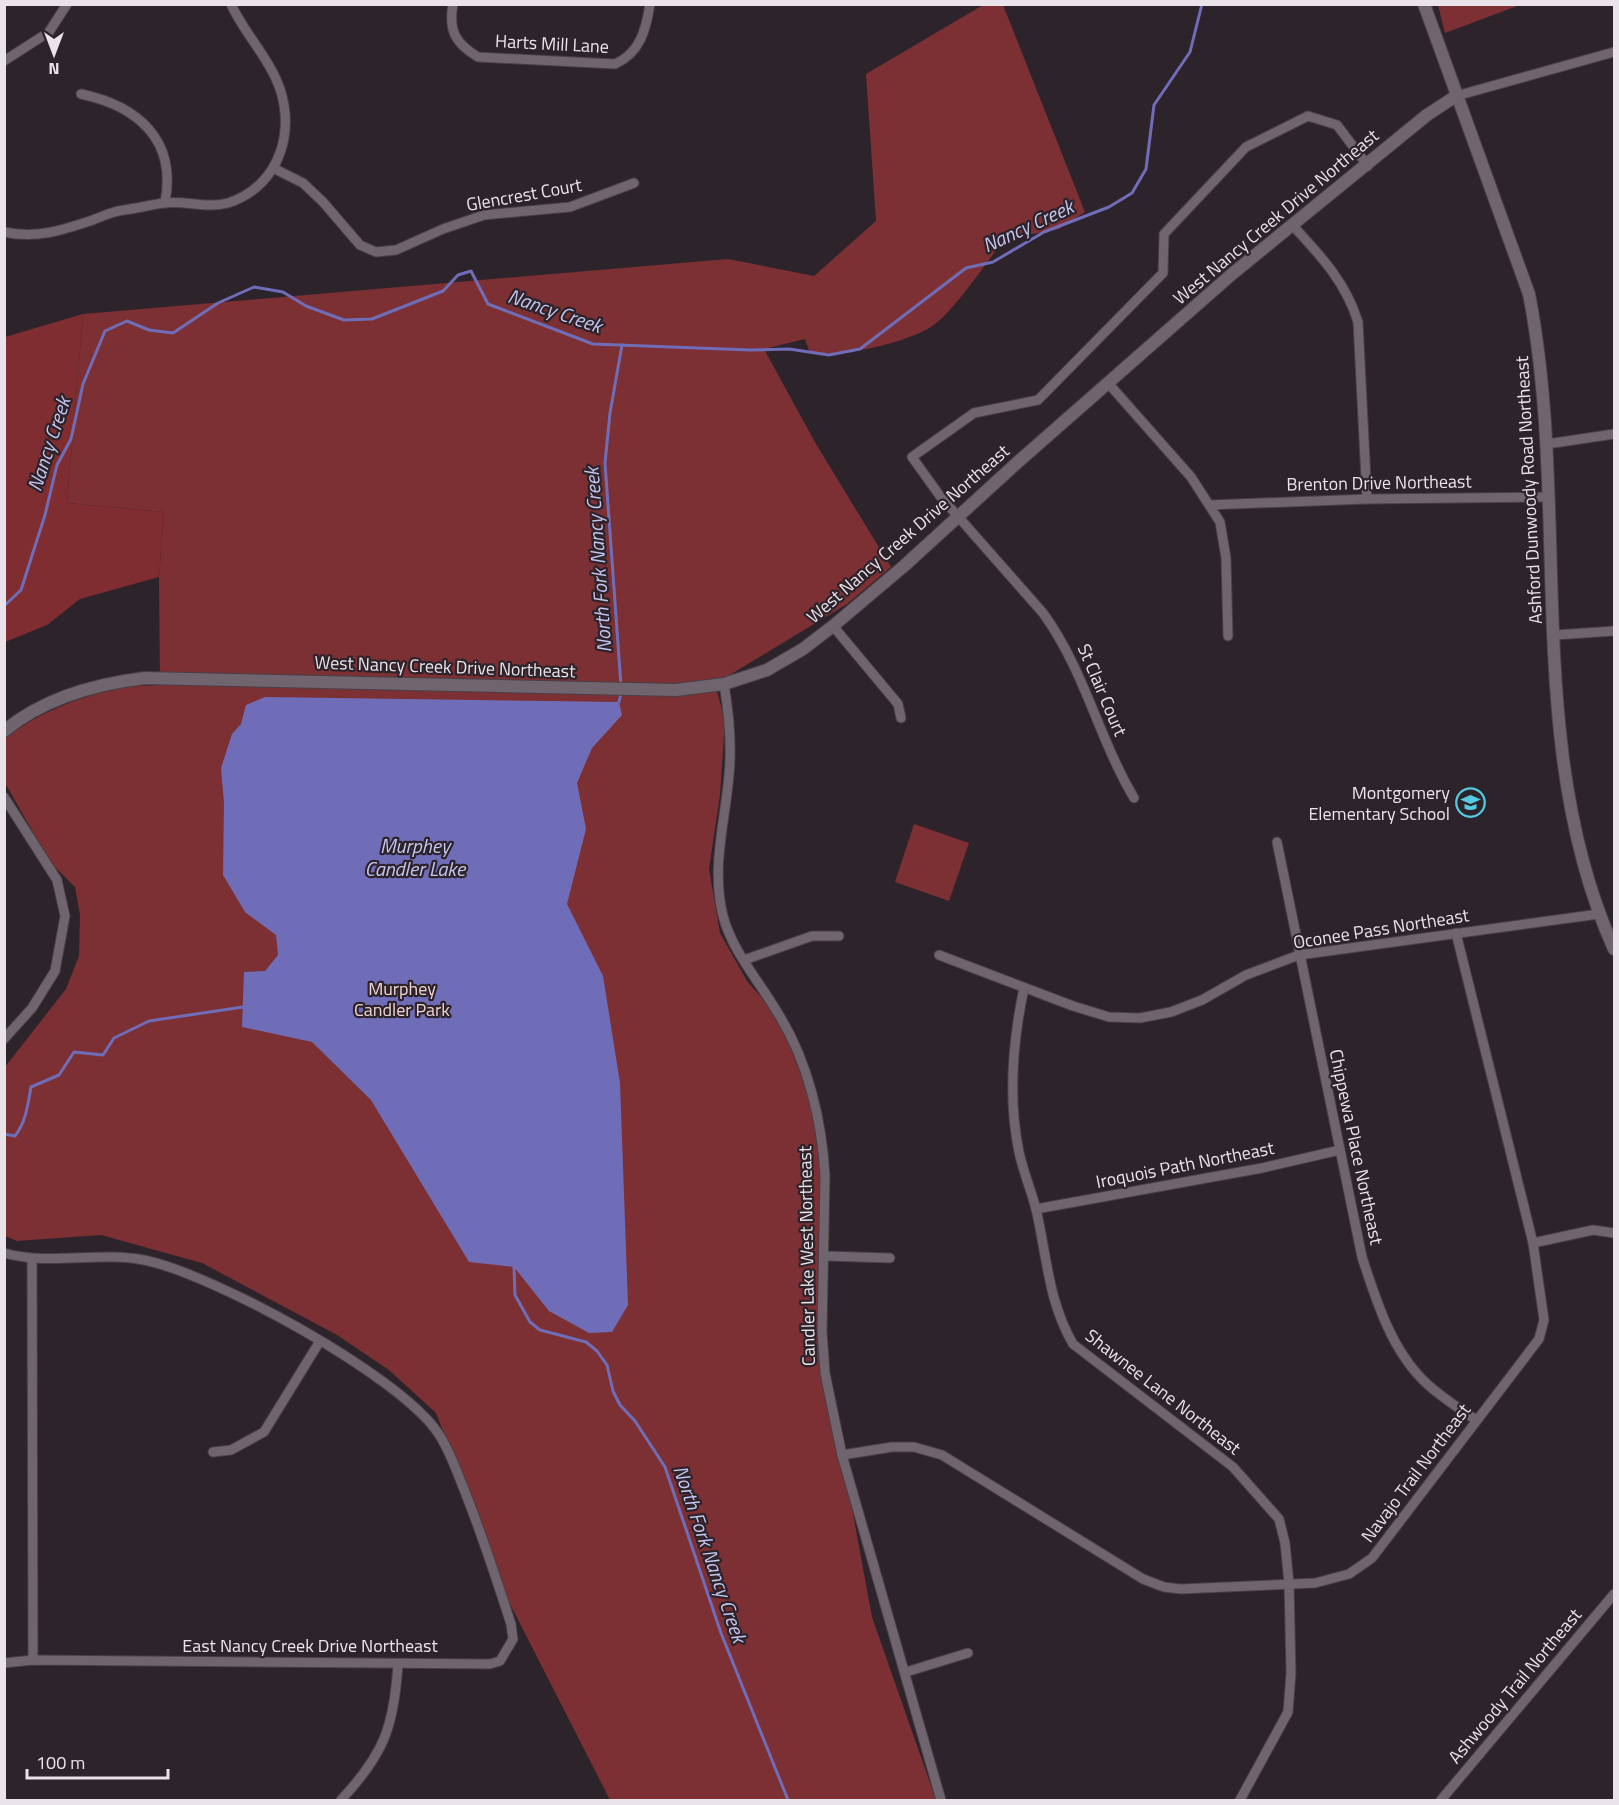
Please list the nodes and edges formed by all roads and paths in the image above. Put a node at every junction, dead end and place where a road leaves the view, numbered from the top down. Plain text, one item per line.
1 (67, 4) edge
2 (231, 4) edge
3 (453, 4) edge
4 (650, 4) edge
5 (1424, 4) edge
6 (1614, 52) edge
7 (6, 60) edge
8 (81, 94) dead end
9 (1456, 96) junction
10 (1368, 166) junction
11 (275, 169) junction
12 (634, 183) dead end
13 (165, 202) junction
14 (1294, 227) junction
15 (4, 232) edge
16 (1108, 383) junction
17 (1614, 434) edge
18 (1547, 444) junction
19 (1549, 497) junction
20 (1367, 499) junction
21 (1209, 505) junction
22 (958, 517) junction
23 (832, 626) junction
24 (1614, 631) edge
25 (1555, 635) junction
26 (1228, 636) dead end
27 (724, 684) junction
28 (901, 718) dead end
29 (4, 731) edge
30 (4, 797) edge
31 (1134, 798) dead end
32 (1277, 842) dead end
33 (1599, 914) junction
34 (1456, 933) junction
35 (839, 936) dead end
36 (1614, 949) edge
37 (939, 955) dead end
38 (1299, 955) junction
39 (744, 960) junction
40 (1024, 988) junction
41 (4, 1039) edge
42 (1340, 1150) junction
43 (1036, 1209) junction
44 (1614, 1233) edge
45 (1533, 1243) junction
46 (4, 1252) edge
47 (825, 1256) junction
48 (890, 1258) dead end
49 (32, 1259) junction
50 (320, 1341) junction
51 (1476, 1420) junction
52 (213, 1452) dead end
53 (842, 1455) junction
54 (1289, 1583) junction
55 (1614, 1594) edge
56 (968, 1653) dead end
57 (33, 1660) junction
58 (4, 1663) edge
59 (398, 1664) junction
60 (906, 1672) junction
61 (341, 1800) edge
62 (941, 1800) edge
63 (1240, 1800) edge
64 (1441, 1800) edge

1 - 7 street
2 - 11 street
3 - 4 street, Harts Mill Lane
5 - 9 street, Ashford Dunwoody Road Northeast
6 - 9 street, West Nancy Creek Drive Northeast
8 - 13 street
9 - 10 street, West Nancy Creek Drive Northeast
9 - 18 street, Ashford Dunwoody Road Northeast
10 - 14 street, West Nancy Creek Drive Northeast
10 - 22 street, St Clair Court
11 - 12 street, Glencrest Court
11 - 13 street
13 - 15 street
14 - 16 street, West Nancy Creek Drive Northeast
14 - 20 street
16 - 21 street
16 - 22 street, West Nancy Creek Drive Northeast
17 - 18 street
18 - 19 street, Ashford Dunwoody Road Northeast
19 - 20 street, Brenton Drive Northeast
19 - 25 street, Ashford Dunwoody Road Northeast
20 - 21 street, Brenton Drive Northeast
21 - 26 street
22 - 23 street, West Nancy Creek Drive Northeast
22 - 31 street, St Clair Court
23 - 27 street, West Nancy Creek Drive Northeast
23 - 28 street
24 - 25 street
25 - 33 street, Ashford Dunwoody Road Northeast
27 - 29 street, West Nancy Creek Drive Northeast
27 - 39 street, Candler Lake West Northeast
30 - 41 street
32 - 38 street, Chippewa Place Northeast
33 - 34 street, Oconee Pass Northeast
33 - 36 street, Ashford Dunwoody Road Northeast
34 - 38 street, Oconee Pass Northeast
34 - 45 street, Navajo Trail Northeast
35 - 39 street
37 - 40 street, Oconee Pass Northeast
38 - 40 street, Oconee Pass Northeast
38 - 42 street, Chippewa Place Northeast
39 - 47 street, Candler Lake West Northeast
40 - 43 street, Shawnee Lane Northeast
42 - 43 street, Iroquois Path Northeast
42 - 51 street, Chippewa Place Northeast
43 - 54 street, Shawnee Lane Northeast
44 - 45 street
45 - 51 street, Navajo Trail Northeast
46 - 49 street
47 - 48 street
47 - 53 street, Candler Lake West Northeast
49 - 50 street
49 - 57 street
50 - 52 street
50 - 59 street, East Nancy Creek Drive Northeast
51 - 54 street, Navajo Trail Northeast
53 - 54 street, Navajo Trail Northeast
53 - 60 street, Candler Lake West Northeast
54 - 63 street, Shawnee Lane Northeast
55 - 64 street, Ashwoody Trail Northeast
56 - 60 street
57 - 58 street, East Nancy Creek Drive Northeast
57 - 59 street, East Nancy Creek Drive Northeast
59 - 61 street
60 - 62 street, Candler Lake West Northeast

